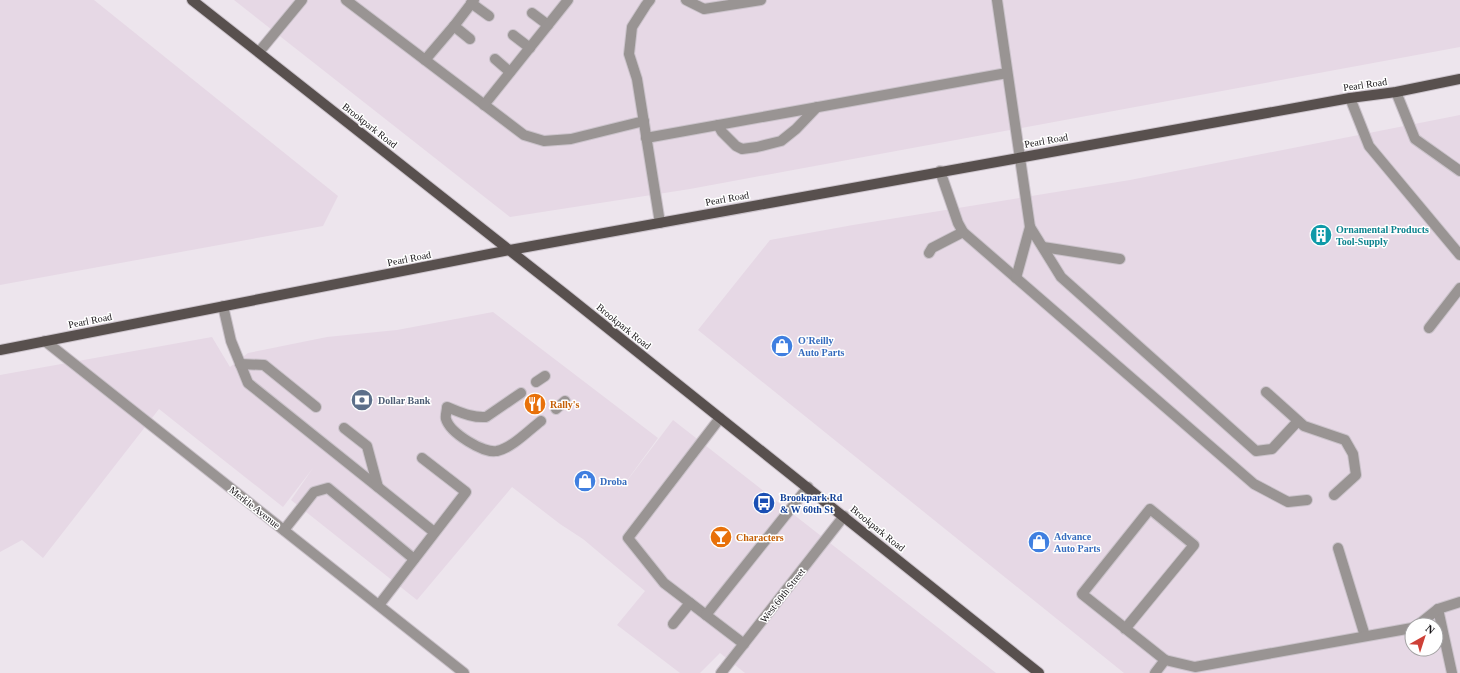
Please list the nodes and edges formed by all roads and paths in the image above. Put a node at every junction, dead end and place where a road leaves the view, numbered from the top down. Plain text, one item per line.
1 (192, 0) edge
2 (302, 0) edge
3 (346, 0) edge
4 (650, 0) edge
5 (686, 0) edge
6 (761, 0) edge
7 (997, 0) edge
8 (473, 1) edge
9 (563, 2) edge
10 (532, 13) dead end
11 (489, 16) dead end
12 (548, 25) junction
13 (454, 26) junction
14 (513, 35) dead end
15 (470, 39) dead end
16 (530, 48) junction
17 (259, 52) junction
18 (495, 59) dead end
19 (426, 60) junction
20 (510, 72) junction
21 (1008, 73) junction
22 (1460, 79) edge
23 (1396, 92) junction
24 (1350, 98) junction
25 (484, 105) junction
26 (817, 107) junction
27 (644, 120) junction
28 (718, 125) junction
29 (646, 138) junction
30 (1020, 157) junction
31 (940, 171) junction
32 (1460, 171) edge
33 (660, 223) junction
34 (1030, 228) junction
35 (963, 232) junction
36 (1043, 247) junction
37 (510, 250) junction
38 (929, 253) dead end
39 (1460, 255) edge
40 (1120, 259) dead end
41 (1016, 278) junction
42 (1460, 288) edge
43 (223, 306) junction
44 (1429, 328) dead end
45 (45, 341) junction
46 (0, 350) edge
47 (240, 364) junction
48 (545, 376) dead end
49 (536, 382) dead end
50 (1266, 392) dead end
51 (521, 393) dead end
52 (565, 401) dead end
53 (316, 407) dead end
54 (556, 409) dead end
55 (720, 418) junction
56 (541, 421) dead end
57 (1298, 421) junction
58 (344, 428) dead end
59 (422, 458) dead end
60 (378, 487) junction
61 (808, 487) junction
62 (1334, 495) dead end
63 (1306, 500) dead end
64 (844, 516) junction
65 (284, 530) junction
66 (434, 532) junction
67 (1338, 548) dead end
68 (414, 559) junction
69 (1460, 602) edge
70 (690, 603) junction
71 (379, 605) junction
72 (1438, 609) junction
73 (706, 615) junction
74 (1428, 617) edge
75 (673, 624) dead end
76 (1125, 629) junction
77 (1404, 629) edge
78 (1365, 636) junction
79 (744, 644) junction
80 (1165, 660) junction
81 (464, 673) edge
82 (721, 673) edge
83 (1039, 673) edge
84 (1155, 673) edge
85 (1452, 673) edge

1 - 17 main road, Brookpark Road
2 - 17 street
3 - 19 street
4 - 27 street
5 - 6 street
7 - 21 street
8 - 11 street
8 - 13 street
9 - 12 street
10 - 12 street
12 - 16 street
13 - 15 street
13 - 19 street
14 - 16 street
16 - 20 street
17 - 37 main road, Brookpark Road
18 - 20 street
19 - 25 street
20 - 25 street
21 - 26 street
21 - 30 street
22 - 23 main road, Pearl Road
23 - 24 main road, Pearl Road
23 - 32 street
24 - 30 main road, Pearl Road
24 - 39 street
25 - 27 street
26 - 28 street
26 - 28 street
27 - 29 street
28 - 29 street
29 - 33 street
30 - 31 main road, Pearl Road
30 - 34 street
31 - 33 main road, Pearl Road
31 - 35 street
33 - 37 main road, Pearl Road
34 - 36 street
34 - 41 street
35 - 38 street
35 - 41 street
36 - 40 street
36 - 57 street
37 - 43 main road, Pearl Road
37 - 55 main road, Brookpark Road
41 - 63 street
42 - 44 street
43 - 45 main road, Pearl Road
43 - 47 street
45 - 46 main road, Pearl Road
45 - 65 street, Merkle Avenue
47 - 53 street
47 - 60 street
48 - 49 street
50 - 57 street
51 - 56 street
52 - 54 street
55 - 61 main road, Brookpark Road
55 - 70 street
57 - 62 street
58 - 60 street
59 - 66 street
60 - 66 street
61 - 64 main road, Brookpark Road
61 - 73 street
64 - 79 street, West 60th Street
64 - 83 main road, Brookpark Road
65 - 68 street
65 - 71 street, Merkle Avenue
66 - 68 street
67 - 78 street
68 - 71 street
69 - 72 street
70 - 73 street
70 - 75 street
71 - 81 street, Merkle Avenue
72 - 74 street
72 - 85 street
73 - 79 street
76 - 76 street
76 - 80 street
77 - 78 street
78 - 80 street
79 - 82 street, West 60th Street
80 - 84 street

